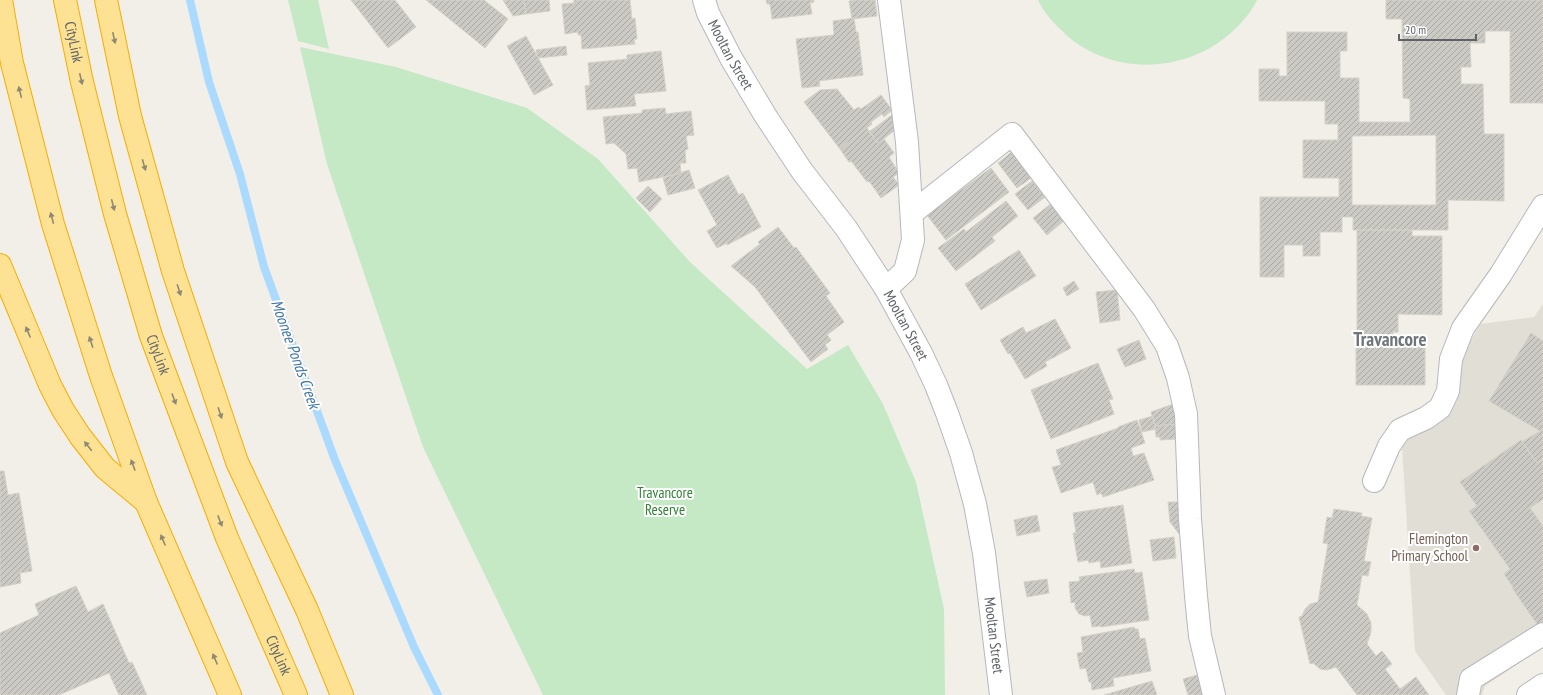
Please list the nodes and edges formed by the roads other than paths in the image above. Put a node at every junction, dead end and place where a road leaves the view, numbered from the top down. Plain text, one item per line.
1 (1, 0) edge
2 (65, 0) edge
3 (106, 0) edge
4 (704, 0) edge
5 (889, 0) edge
6 (1543, 206) edge
7 (912, 213) junction
8 (0, 265) edge
9 (886, 289) junction
10 (1374, 481) dead end
11 (146, 502) junction
12 (1543, 634) edge
13 (1543, 685) edge
14 (230, 695) edge
15 (296, 695) edge
16 (342, 695) edge
17 (1001, 695) edge
18 (1214, 695) edge
19 (1468, 695) edge
20 (1528, 695) edge

11 -> 1 highway
2 -> 15 highway, CityLink
3 -> 16 highway
4 - 9 street, Mooltan Street
5 - 7 street
6 - 10 street
7 - 9 street
7 - 18 street
11 -> 8 highway
9 - 17 street, Mooltan Street
14 -> 11 highway
12 - 19 street
13 - 20 street

